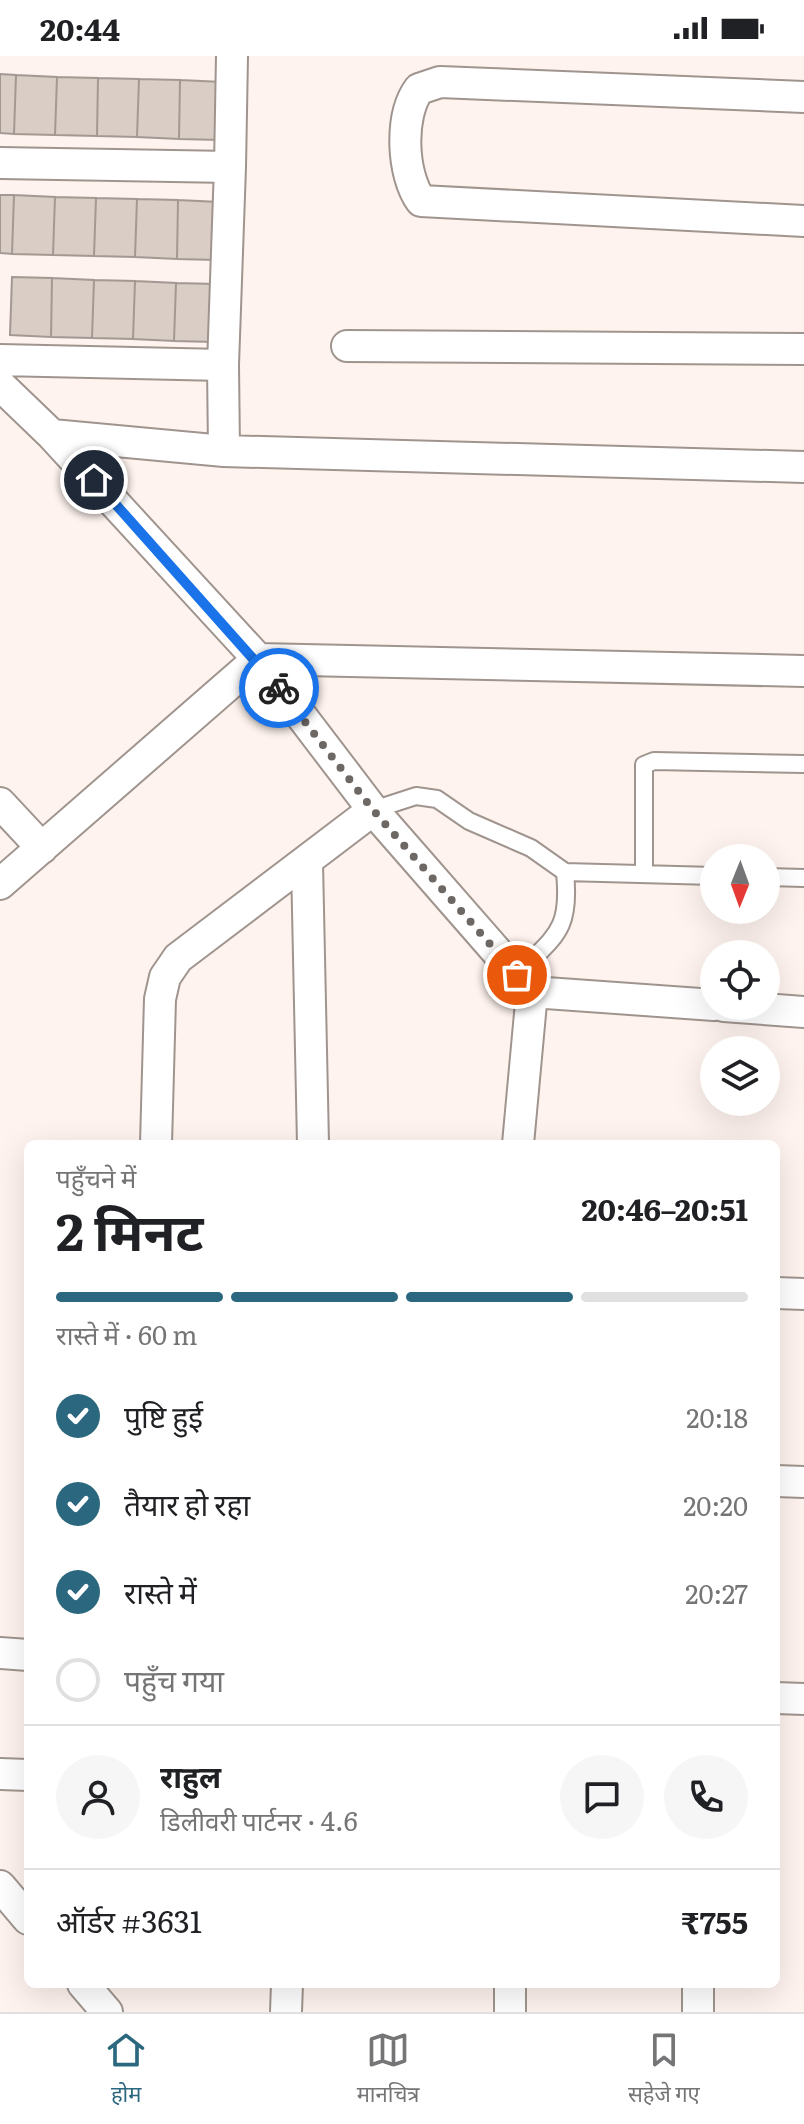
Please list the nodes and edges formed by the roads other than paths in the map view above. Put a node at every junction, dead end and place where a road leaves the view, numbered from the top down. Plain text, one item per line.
1 (232, 56) edge
2 (804, 97) edge
3 (0, 163) edge
4 (230, 167) junction
5 (804, 221) edge
6 (347, 346) dead end
7 (804, 349) edge
8 (0, 360) edge
9 (223, 365) junction
10 (0, 385) edge
11 (52, 435) junction
12 (224, 451) junction
13 (804, 467) edge
14 (258, 659) junction
15 (804, 671) edge
16 (804, 764) edge
17 (0, 803) edge
18 (373, 810) junction
19 (42, 848) junction
20 (307, 863) junction
21 (565, 872) junction
22 (644, 874) junction
23 (700, 876) edge
24 (780, 877) edge
25 (804, 878) edge
26 (0, 884) edge
27 (524, 984) junction
28 (700, 1003) edge
29 (780, 1010) edge
30 (804, 1012) edge
31 (156, 1140) edge
32 (313, 1140) edge
33 (518, 1140) edge
34 (780, 1293) edge
35 (804, 1294) edge
36 (780, 1481) edge
37 (804, 1482) edge
38 (0, 1653) edge
39 (24, 1655) edge
40 (780, 1698) edge
41 (804, 1699) edge
42 (0, 1774) edge
43 (24, 1775) edge
44 (0, 1886) edge
45 (24, 1914) edge
46 (86, 1988) edge
47 (287, 1988) edge
48 (510, 1988) edge
49 (698, 1988) edge
50 (107, 2012) edge
51 (286, 2012) edge
52 (510, 2012) edge
53 (698, 2012) edge

1 - 4 street
2 - 5 street
3 - 4 street
4 - 9 street
6 - 7 street
8 - 9 street
9 - 12 street
10 - 11 street
11 - 12 street
11 - 14 street
12 - 13 street
14 - 15 street
14 - 18 street
14 - 19 street
16 - 22 lane
17 - 19 street
18 - 20 street
18 - 21 lane
18 - 27 street
19 - 26 street
20 - 31 street
20 - 32 street
21 - 22 lane
21 - 27 lane
22 - 23 lane
24 - 25 lane
27 - 28 street
27 - 33 street
29 - 30 street
34 - 35 street
36 - 37 street
38 - 39 street
40 - 41 street
42 - 43 street
44 - 45 street
46 - 50 street
47 - 51 street
48 - 52 street
49 - 53 street

